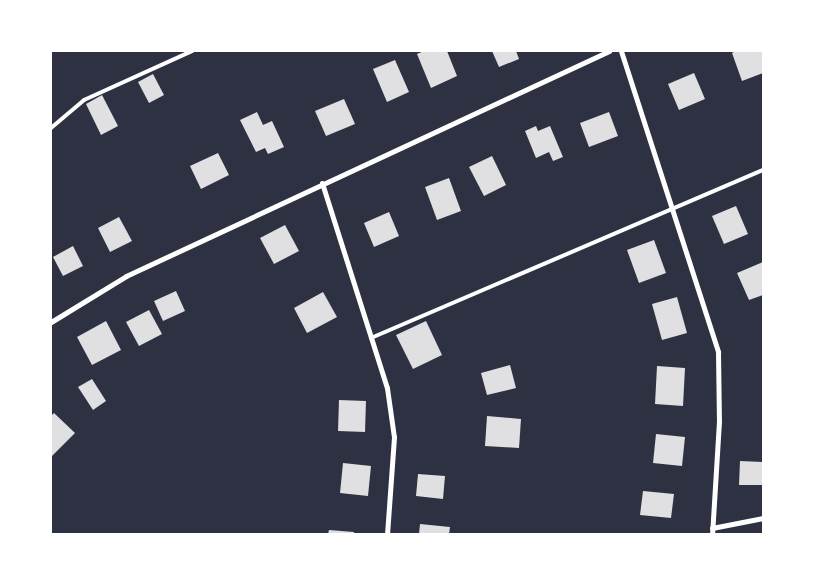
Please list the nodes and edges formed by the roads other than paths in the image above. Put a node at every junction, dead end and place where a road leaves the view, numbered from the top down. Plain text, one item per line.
1 (192, 51) edge
2 (610, 51) edge
3 (622, 51) edge
4 (51, 128) edge
5 (763, 170) edge
6 (322, 183) junction
7 (672, 208) junction
8 (51, 322) edge
9 (372, 338) junction
10 (763, 518) edge
11 (712, 531) edge
12 (387, 534) edge

1 - 4 lane
2 - 6 street
3 - 7 street
5 - 7 lane
6 - 8 street
6 - 9 street
7 - 9 lane
7 - 11 street
9 - 12 street
10 - 11 street

